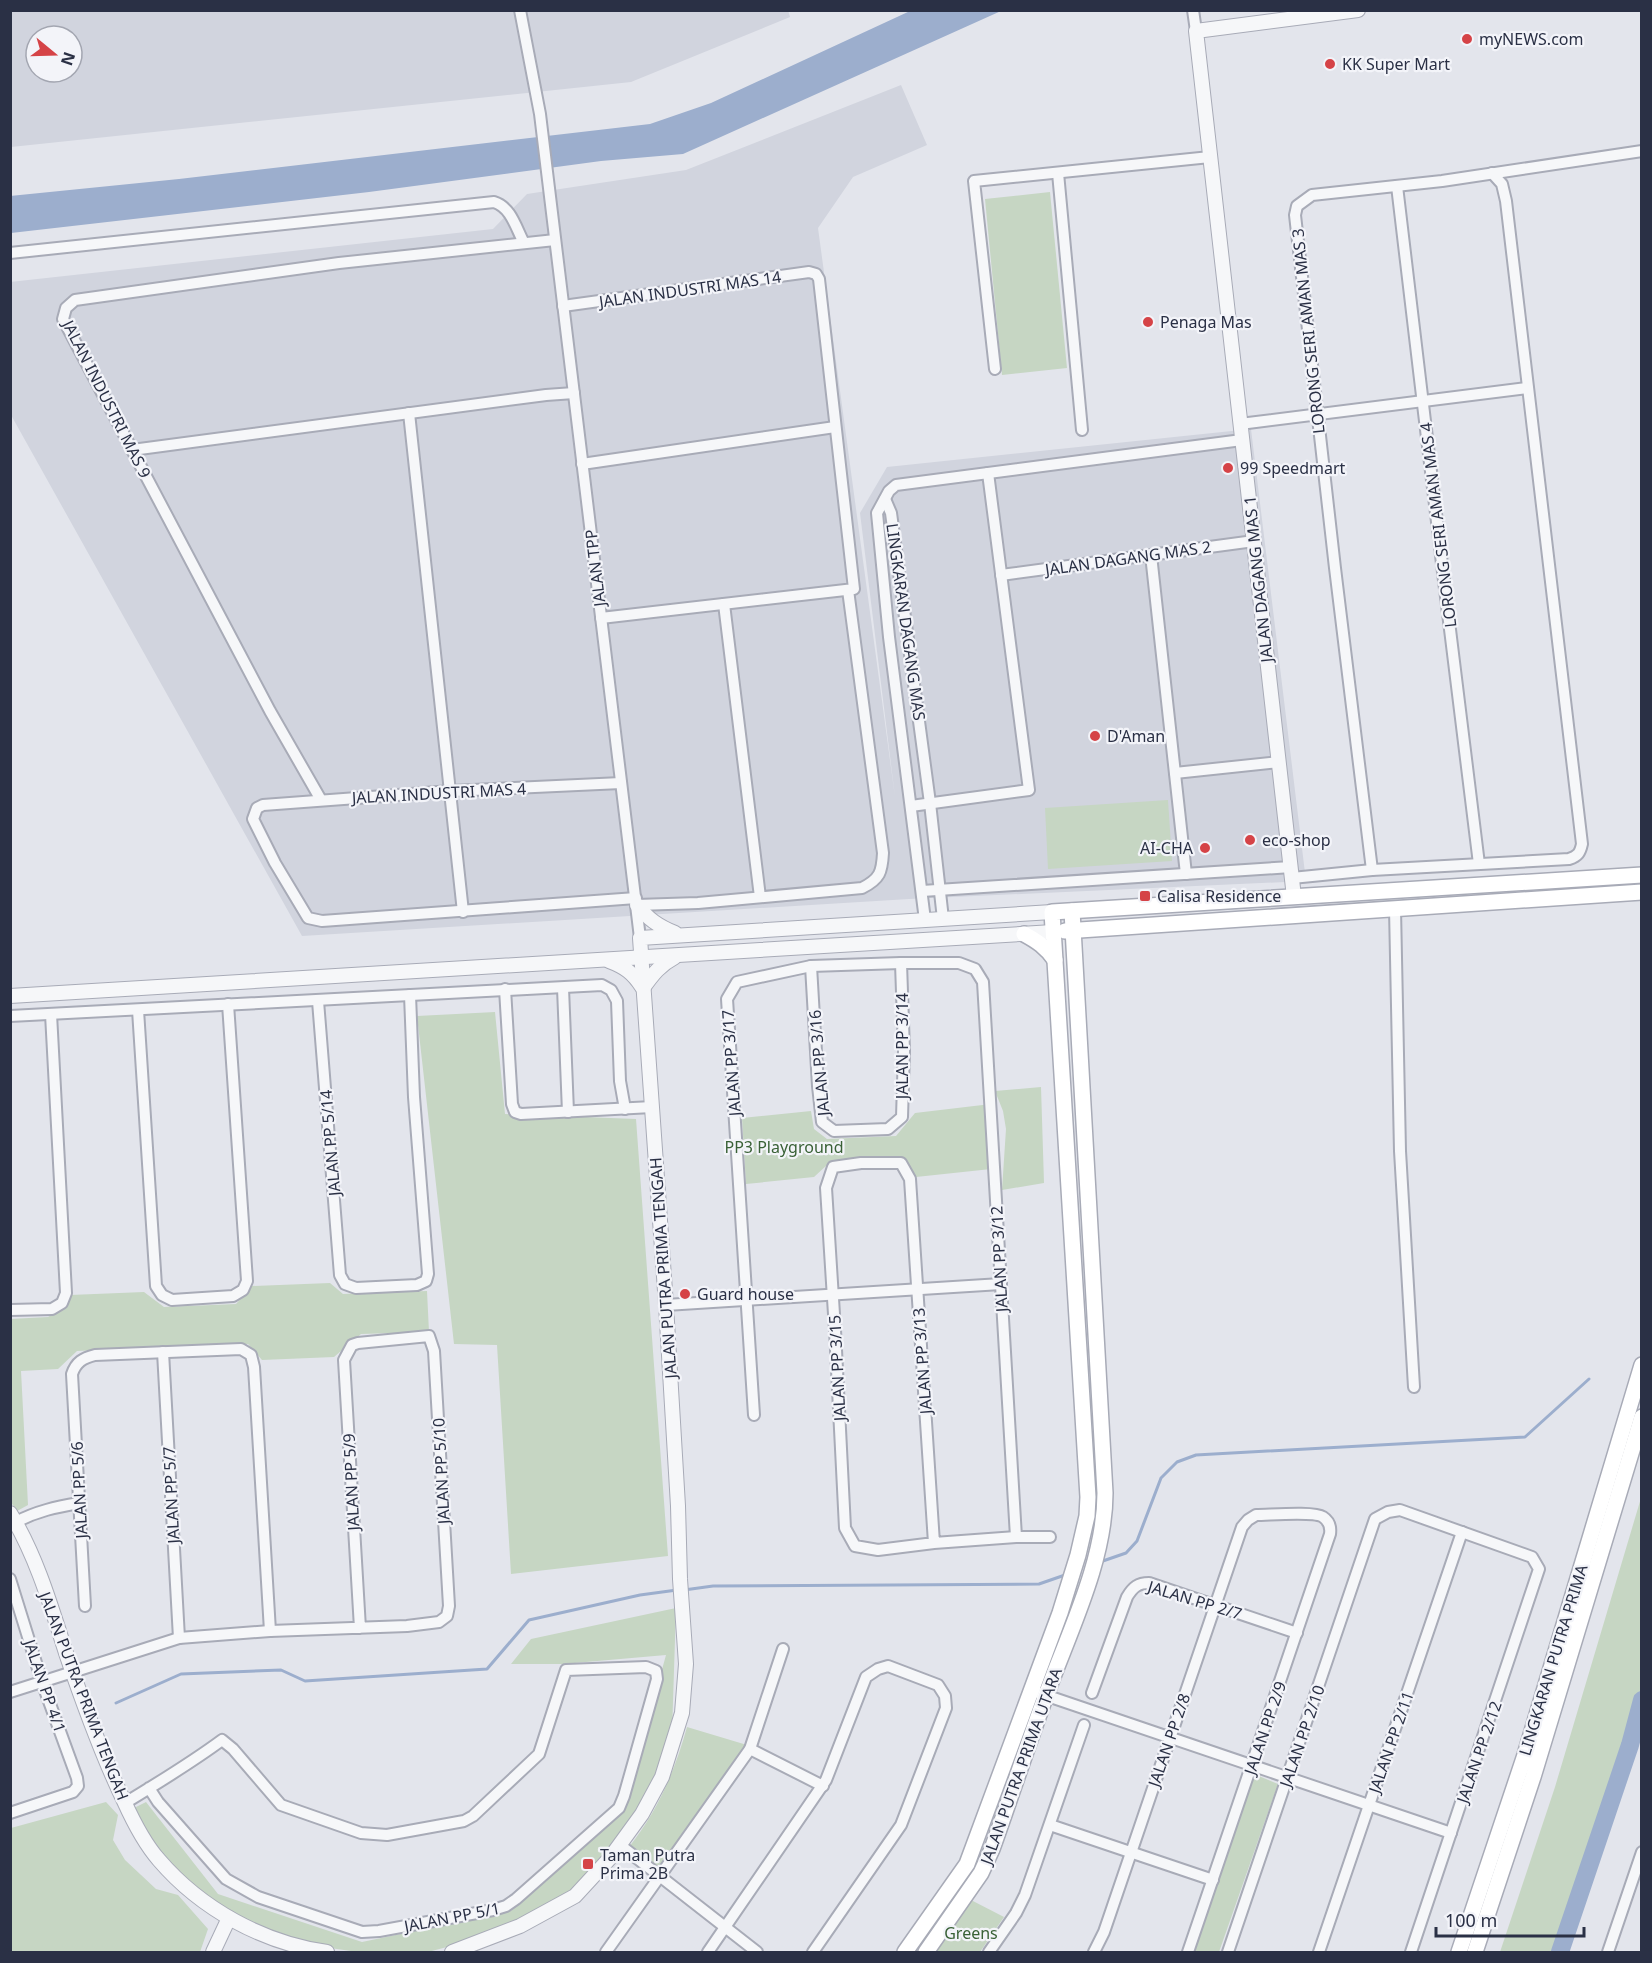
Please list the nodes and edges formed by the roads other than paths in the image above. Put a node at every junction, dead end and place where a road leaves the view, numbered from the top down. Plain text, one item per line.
1 (520, 10) edge
2 (1193, 10) edge
3 (1358, 10) edge
4 (1196, 31) junction
5 (1641, 151) edge
6 (1210, 157) junction
7 (1058, 173) junction
8 (1492, 173) junction
9 (1397, 186) junction
10 (555, 240) junction
11 (524, 243) junction
12 (10, 253) edge
13 (563, 306) junction
14 (995, 369) dead end
15 (1527, 388) junction
16 (574, 393) junction
17 (1423, 401) junction
18 (409, 413) junction
19 (1317, 415) junction
20 (1240, 424) junction
21 (835, 427) junction
22 (1082, 430) dead end
23 (1242, 440) junction
24 (132, 450) junction
25 (582, 464) junction
26 (988, 473) junction
27 (885, 499) junction
28 (1254, 541) junction
29 (1151, 555) junction
30 (1001, 575) junction
31 (848, 590) junction
32 (724, 604) junction
33 (601, 618) junction
34 (1279, 762) junction
35 (1175, 773) junction
36 (621, 783) junction
37 (451, 791) junction
38 (321, 800) junction
39 (930, 803) junction
40 (911, 806) junction
41 (1479, 864) junction
42 (1372, 870) junction
43 (1291, 872) junction
44 (1186, 873) junction
45 (1641, 875) edge
46 (939, 890) junction
47 (922, 891) junction
48 (1641, 892) edge
49 (760, 897) junction
50 (1294, 897) junction
51 (636, 902) junction
52 (1395, 909) junction
53 (1072, 911) junction
54 (463, 912) junction
55 (1052, 912) junction
56 (943, 919) junction
57 (925, 920) junction
58 (1103, 928) junction
59 (1073, 930) junction
60 (1053, 932) junction
61 (1024, 934) junction
62 (679, 935) junction
63 (640, 938) junction
64 (679, 955) junction
65 (641, 957) junction
66 (607, 960) junction
67 (1055, 960) junction
68 (1075, 961) junction
69 (901, 963) junction
70 (811, 966) junction
71 (563, 988) junction
72 (643, 988) junction
73 (505, 989) junction
74 (410, 995) junction
75 (10, 996) edge
76 (318, 1001) junction
77 (228, 1004) junction
78 (138, 1010) junction
79 (51, 1014) junction
80 (10, 1016) edge
81 (652, 1107) junction
82 (625, 1109) junction
83 (568, 1112) junction
84 (858, 1131) joint
85 (826, 1188) joint
86 (1001, 1284) junction
87 (918, 1290) junction
88 (833, 1295) junction
89 (746, 1300) junction
90 (666, 1305) junction
91 (10, 1310) edge
92 (429, 1336) joint
93 (163, 1352) junction
94 (1641, 1365) edge
95 (1414, 1387) dead end
96 (754, 1415) dead end
97 (1641, 1417) edge
98 (80, 1503) junction
99 (13, 1518) edge
100 (1242, 1527) joint
101 (1462, 1532) junction
102 (1016, 1537) junction
103 (1050, 1537) dead end
104 (934, 1543) junction
105 (10, 1579) edge
106 (85, 1606) dead end
107 (1215, 1606) junction
108 (360, 1628) junction
109 (270, 1631) junction
110 (1297, 1633) junction
111 (178, 1638) junction
112 (783, 1649) dead end
113 (73, 1672) junction
114 (42, 1682) junction
115 (1030, 1690) junction
116 (10, 1692) edge
117 (1092, 1693) dead end
118 (1046, 1695) junction
119 (1084, 1725) dead end
120 (1169, 1737) junction
121 (750, 1749) junction
122 (1252, 1766) junction
123 (1288, 1778) junction
124 (823, 1785) junction
125 (149, 1788) junction
126 (125, 1803) junction
127 (1369, 1805) junction
128 (10, 1813) edge
129 (1050, 1825) junction
130 (1451, 1833) junction
131 (620, 1845) junction
132 (1131, 1852) junction
133 (1641, 1852) edge
134 (660, 1876) junction
135 (1213, 1880) junction
136 (229, 1918) junction
137 (725, 1928) junction
138 (213, 1953) edge
139 (327, 1953) edge
140 (452, 1953) edge
141 (606, 1953) edge
142 (708, 1953) edge
143 (757, 1953) edge
144 (813, 1953) edge
145 (905, 1953) edge
146 (926, 1953) edge
147 (989, 1953) edge
148 (1094, 1953) edge
149 (1188, 1953) edge
150 (1228, 1953) edge
151 (1320, 1953) edge
152 (1411, 1953) edge
153 (1459, 1953) edge
154 (1475, 1953) edge
155 (1608, 1953) edge

1 - 10 street, JALAN TPP
2 - 4 street, JALAN DAGANG MAS 1
3 - 4 street
4 - 6 street, JALAN DAGANG MAS 1
5 - 8 street, LORONG SERI AMAN MAS 3
6 - 7 street
6 - 20 street, JALAN DAGANG MAS 1
7 - 14 street
7 - 22 street
8 - 9 street, LORONG SERI AMAN MAS 3
8 - 15 street
9 - 17 street, LORONG SERI AMAN MAS 4
9 - 19 street, LORONG SERI AMAN MAS 3
10 - 11 street, JALAN INDUSTRI MAS 9
10 - 13 street, JALAN TPP
11 - 12 street
11 - 24 street, JALAN INDUSTRI MAS 9
13 - 16 street, JALAN TPP
13 - 21 street, JALAN INDUSTRI MAS 14
15 - 17 street
15 - 41 street
16 - 18 street
16 - 25 street, JALAN TPP
17 - 19 street
17 - 41 street, LORONG SERI AMAN MAS 4
18 - 24 street
18 - 37 street
19 - 20 street
19 - 42 street, LORONG SERI AMAN MAS 3
20 - 23 street, JALAN DAGANG MAS 1
21 - 25 street
21 - 31 street
23 - 26 street
23 - 28 street, JALAN DAGANG MAS 1
24 - 38 street, JALAN INDUSTRI MAS 9
25 - 33 street, JALAN TPP
26 - 27 street
26 - 30 street
27 - 39 street, LINGKARAN DAGANG MAS
27 - 40 street, LINGKARAN DAGANG MAS
28 - 29 street, JALAN DAGANG MAS 2
28 - 34 street, JALAN DAGANG MAS 1
29 - 30 street, JALAN DAGANG MAS 2
29 - 35 street
30 - 39 street
31 - 32 street
31 - 49 street
32 - 33 street
32 - 49 street
33 - 36 street, JALAN TPP
34 - 35 street
34 - 43 street, JALAN DAGANG MAS 1
35 - 44 street
36 - 37 street, JALAN INDUSTRI MAS 4
36 - 51 street, JALAN TPP
37 - 38 street, JALAN INDUSTRI MAS 4
37 - 54 street
38 - 54 street, JALAN INDUSTRI MAS 4
39 - 40 street
39 - 46 street, LINGKARAN DAGANG MAS
40 - 47 street, LINGKARAN DAGANG MAS
41 - 42 street
42 - 43 street
43 - 44 street
43 - 50 street, JALAN DAGANG MAS 1
44 - 46 street
45 - 50 main road
46 - 47 street
46 - 56 street, LINGKARAN DAGANG MAS
47 - 57 street, LINGKARAN DAGANG MAS
48 - 52 main road
49 - 51 street
50 - 53 main road
51 - 54 street
51 - 62 street
51 - 63 street, JALAN TPP
52 - 58 main road
52 - 95 street
53 - 55 main road
53 - 59 main road, JALAN PUTRA PRIMA UTARA
55 - 56 street
55 - 60 main road, JALAN PUTRA PRIMA UTARA
56 - 57 street
57 - 62 street
58 - 59 main road
58 - 68 main road
59 - 60 main road
59 - 68 main road, JALAN PUTRA PRIMA UTARA
60 - 61 street
60 - 67 main road, JALAN PUTRA PRIMA UTARA
61 - 64 street
61 - 67 main road
62 - 63 street
63 - 65 street, JALAN PUTRA PRIMA TENGAH
64 - 65 street
64 - 72 street
65 - 66 street
65 - 72 street, JALAN PUTRA PRIMA TENGAH
66 - 72 street
66 - 75 street
67 - 115 main road, JALAN PUTRA PRIMA UTARA
68 - 118 main road, JALAN PUTRA PRIMA UTARA
69 - 70 street
69 - 84 street, JALAN PP 3/14
69 - 86 street, JALAN PP 3/12
70 - 84 street, JALAN PP 3/16
70 - 89 street, JALAN PP 3/17
71 - 73 street
71 - 82 street
71 - 83 street
72 - 81 street, JALAN PUTRA PRIMA TENGAH
73 - 74 street
73 - 83 street
74 - 76 street
74 - 76 street, JALAN PP 5/14
76 - 77 street
77 - 78 street
77 - 78 street
78 - 79 street
79 - 80 street
79 - 91 street
81 - 82 street
81 - 90 street, JALAN PUTRA PRIMA TENGAH
82 - 83 street
85 - 87 street, JALAN PP 3/13
85 - 88 street, JALAN PP 3/15
86 - 87 street
86 - 102 street, JALAN PP 3/12
87 - 88 street
87 - 104 street, JALAN PP 3/13
88 - 89 street
88 - 104 street, JALAN PP 3/15
89 - 90 street
89 - 96 street, JALAN PP 3/17
90 - 131 street, JALAN PUTRA PRIMA TENGAH
92 - 108 street, JALAN PP 5/9
92 - 108 street, JALAN PP 5/10
93 - 98 street, JALAN PP 5/6
93 - 109 street
93 - 111 street, JALAN PP 5/7
94 - 153 main road, LINGKARAN PUTRA PRIMA
97 - 154 main road, LINGKARAN PUTRA PRIMA
98 - 99 street
98 - 106 street, JALAN PP 5/6
99 - 113 street, JALAN PUTRA PRIMA TENGAH
100 - 107 street, JALAN PP 2/8
100 - 110 street, JALAN PP 2/9
101 - 123 street, JALAN PP 2/10
101 - 127 street, JALAN PP 2/11
101 - 130 street, JALAN PP 2/12
102 - 103 street
102 - 104 street
105 - 114 street, JALAN PP 4/1
107 - 110 street, JALAN PP 2/7
107 - 117 street, JALAN PP 2/7
107 - 120 street, JALAN PP 2/8
108 - 109 street
109 - 111 street
110 - 122 street, JALAN PP 2/9
111 - 113 street
112 - 121 street
113 - 114 street
113 - 126 street, JALAN PUTRA PRIMA TENGAH
114 - 116 street
114 - 128 street, JALAN PP 4/1
115 - 118 street
115 - 145 main road, JALAN PUTRA PRIMA UTARA
118 - 120 street
118 - 146 main road, JALAN PUTRA PRIMA UTARA
119 - 129 street
120 - 122 street
120 - 132 street, JALAN PP 2/8
121 - 124 street
121 - 134 street
122 - 123 street
122 - 135 street, JALAN PP 2/9
123 - 127 street
123 - 150 street, JALAN PP 2/10
124 - 137 street
124 - 144 street
125 - 125 street, JALAN PP 5/1
125 - 126 street
126 - 136 street, JALAN PUTRA PRIMA TENGAH
127 - 130 street
127 - 151 street, JALAN PP 2/11
129 - 132 street
129 - 147 street
130 - 152 street, JALAN PP 2/12
131 - 134 street
131 - 140 street
132 - 135 street
132 - 148 street, JALAN PP 2/8
133 - 155 street
134 - 137 street
134 - 141 street
135 - 149 street, JALAN PP 2/9
136 - 138 street
136 - 139 street, JALAN PUTRA PRIMA TENGAH
137 - 142 street
137 - 143 street

